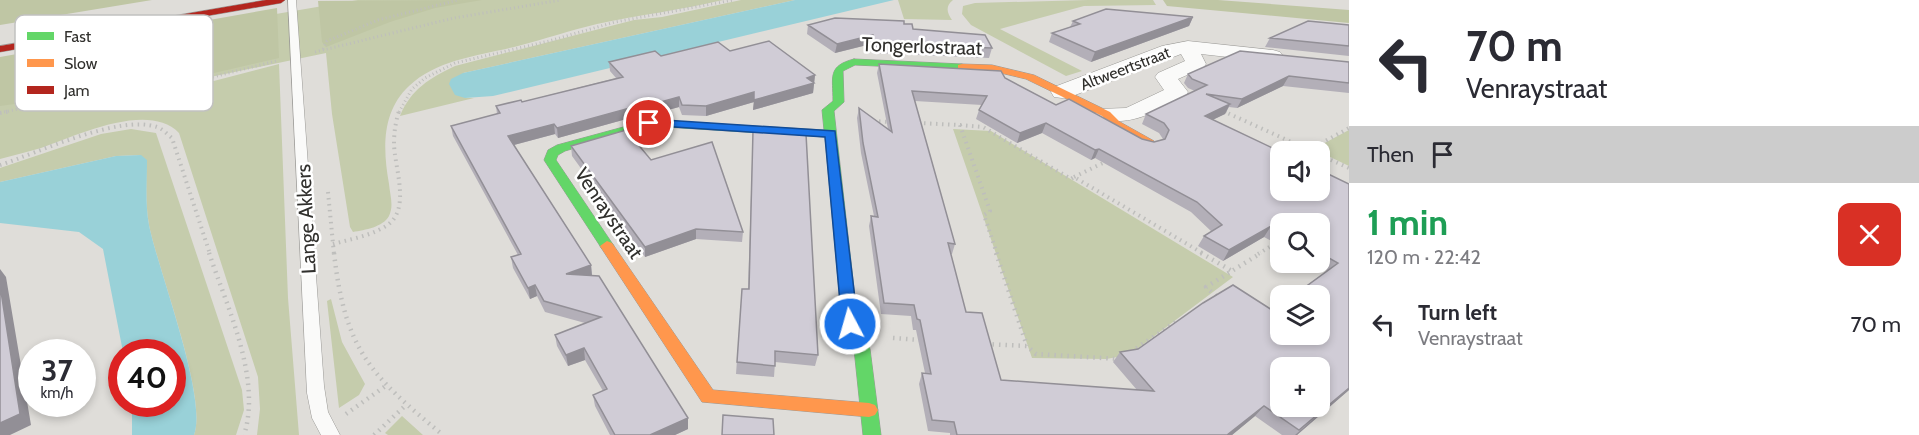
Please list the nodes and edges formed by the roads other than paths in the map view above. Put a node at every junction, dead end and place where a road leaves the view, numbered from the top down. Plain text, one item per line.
1 (281, 0) edge
2 (292, 0) edge
3 (195, 15) edge
4 (15, 46) edge
5 (1188, 47) junction
6 (0, 49) edge
7 (1292, 58) edge
8 (1062, 92) junction
9 (1106, 114) junction
10 (831, 134) junction
11 (1148, 141) edge
12 (869, 410) junction
13 (330, 435) edge
14 (872, 435) edge

1 - 3 main road
2 - 13 lane, Lange Akkers
4 - 6 main road
5 - 7 street, Altweertstraat
5 - 8 street, Altweertstraat
5 - 9 street, Altweertstraat
8 - 9 main road, Tongerlostraat
8 - 10 main road, Tongerlostraat
9 - 11 main road, Tongerlostraat
10 - 12 main road
10 - 12 main road, Venraystraat
12 - 14 main road

